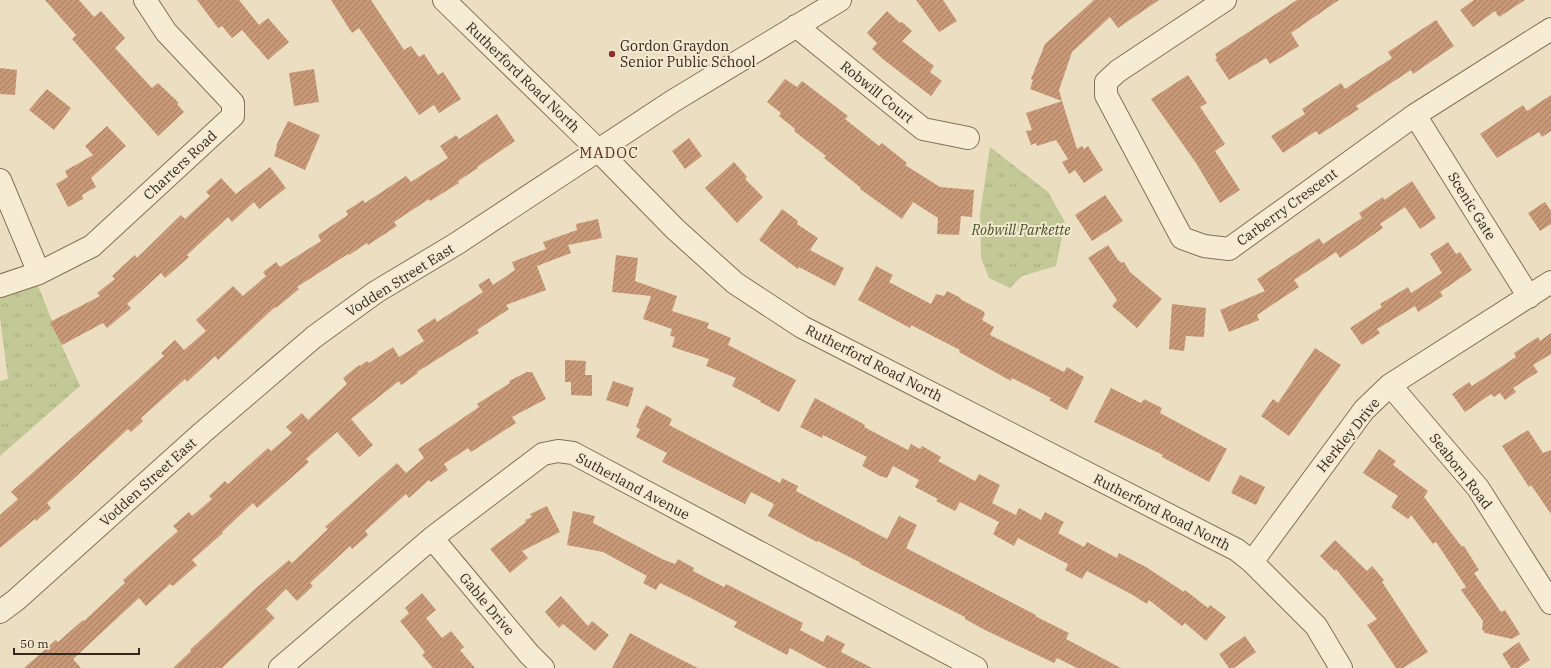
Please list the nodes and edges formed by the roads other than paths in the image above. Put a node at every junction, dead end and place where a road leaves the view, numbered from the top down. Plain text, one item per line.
1 (145, 0) edge
2 (444, 0) edge
3 (840, 0) edge
4 (1225, 0) edge
5 (796, 26) junction
6 (1551, 30) edge
7 (1415, 115) junction
8 (968, 138) dead end
9 (597, 151) junction
10 (0, 180) edge
11 (39, 273) junction
12 (1551, 282) edge
13 (0, 286) edge
14 (1529, 297) junction
15 (1390, 385) junction
16 (432, 538) junction
17 (1252, 562) junction
18 (1551, 603) edge
19 (0, 612) edge
20 (280, 668) edge
21 (543, 668) edge
22 (976, 668) edge
23 (1341, 668) edge

1 - 11 street, Charters Road
2 - 9 street, Rutherford Road North
3 - 5 street, Vodden Street East
4 - 7 street, Carberry Crescent
5 - 8 street, Robwill Court
5 - 9 street, Vodden Street East
6 - 7 street, Carberry Crescent
7 - 14 street, Scenic Gate
9 - 17 street, Rutherford Road North
9 - 19 street, Vodden Street East
10 - 11 street
11 - 13 street, Charters Road
12 - 14 street, Herkley Drive
14 - 15 street, Herkley Drive
15 - 17 street, Herkley Drive
15 - 18 street, Seaborn Road
16 - 20 street, Sutherland Avenue
16 - 21 street, Gable Drive
16 - 22 street, Sutherland Avenue
17 - 23 street, Rutherford Road North

